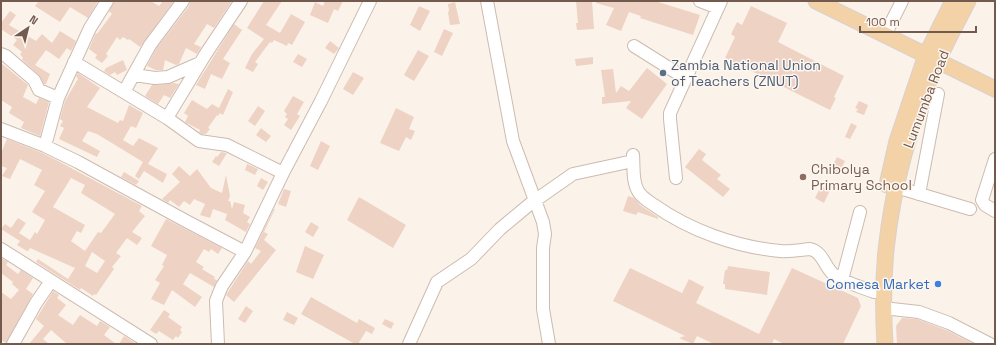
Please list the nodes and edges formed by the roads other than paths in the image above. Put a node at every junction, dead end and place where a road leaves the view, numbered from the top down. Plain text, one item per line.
1 (107, 1) edge
2 (183, 1) edge
3 (242, 1) edge
4 (370, 1) edge
5 (487, 1) edge
6 (700, 1) edge
7 (816, 1) edge
8 (902, 1) edge
9 (954, 1) edge
10 (968, 1) edge
11 (720, 4) edge
12 (885, 35) junction
13 (634, 46) dead end
14 (1, 54) edge
15 (932, 58) junction
16 (74, 62) junction
17 (200, 63) junction
18 (134, 75) junction
19 (685, 78) junction
20 (995, 89) edge
21 (124, 92) junction
22 (938, 94) dead end
23 (58, 98) junction
24 (167, 118) junction
25 (1, 129) edge
26 (45, 146) junction
27 (995, 159) edge
28 (283, 173) junction
29 (676, 178) dead end
30 (896, 187) junction
31 (919, 194) junction
32 (535, 200) junction
33 (970, 209) dead end
34 (995, 211) edge
35 (860, 212) dead end
36 (1, 249) edge
37 (245, 252) junction
38 (842, 280) junction
39 (51, 282) junction
40 (874, 292) junction
41 (883, 308) junction
42 (143, 342) edge
43 (13, 344) edge
44 (218, 344) edge
45 (409, 344) edge
46 (549, 344) edge
47 (875, 344) edge
48 (885, 344) edge
49 (990, 344) edge

1 - 16 street
2 - 18 street
3 - 17 street
4 - 28 street
5 - 32 street
6 - 11 street
7 - 12 main road
8 - 12 street
9 - 15 main road, Lumumba Road
10 - 15 main road, Lumumba Road
11 - 19 street
12 - 15 main road
13 - 19 street
14 - 23 street
15 - 20 main road
15 - 30 main road, Lumumba Road
15 - 40 main road, Lumumba Road
16 - 21 street
16 - 23 street
17 - 18 street
17 - 24 street
18 - 21 street
19 - 29 street
21 - 24 street
22 - 31 street
23 - 26 street
24 - 28 street
25 - 26 street
26 - 37 street
27 - 34 street
28 - 37 street
30 - 31 street
30 - 41 main road, Lumumba Road
31 - 33 street
32 - 38 street
32 - 45 street
32 - 46 street
35 - 38 street
36 - 39 street
37 - 44 street
38 - 40 street
39 - 42 street
39 - 43 street
40 - 47 main road, Lumumba Road
41 - 48 main road, Lumumba Road
41 - 49 street

